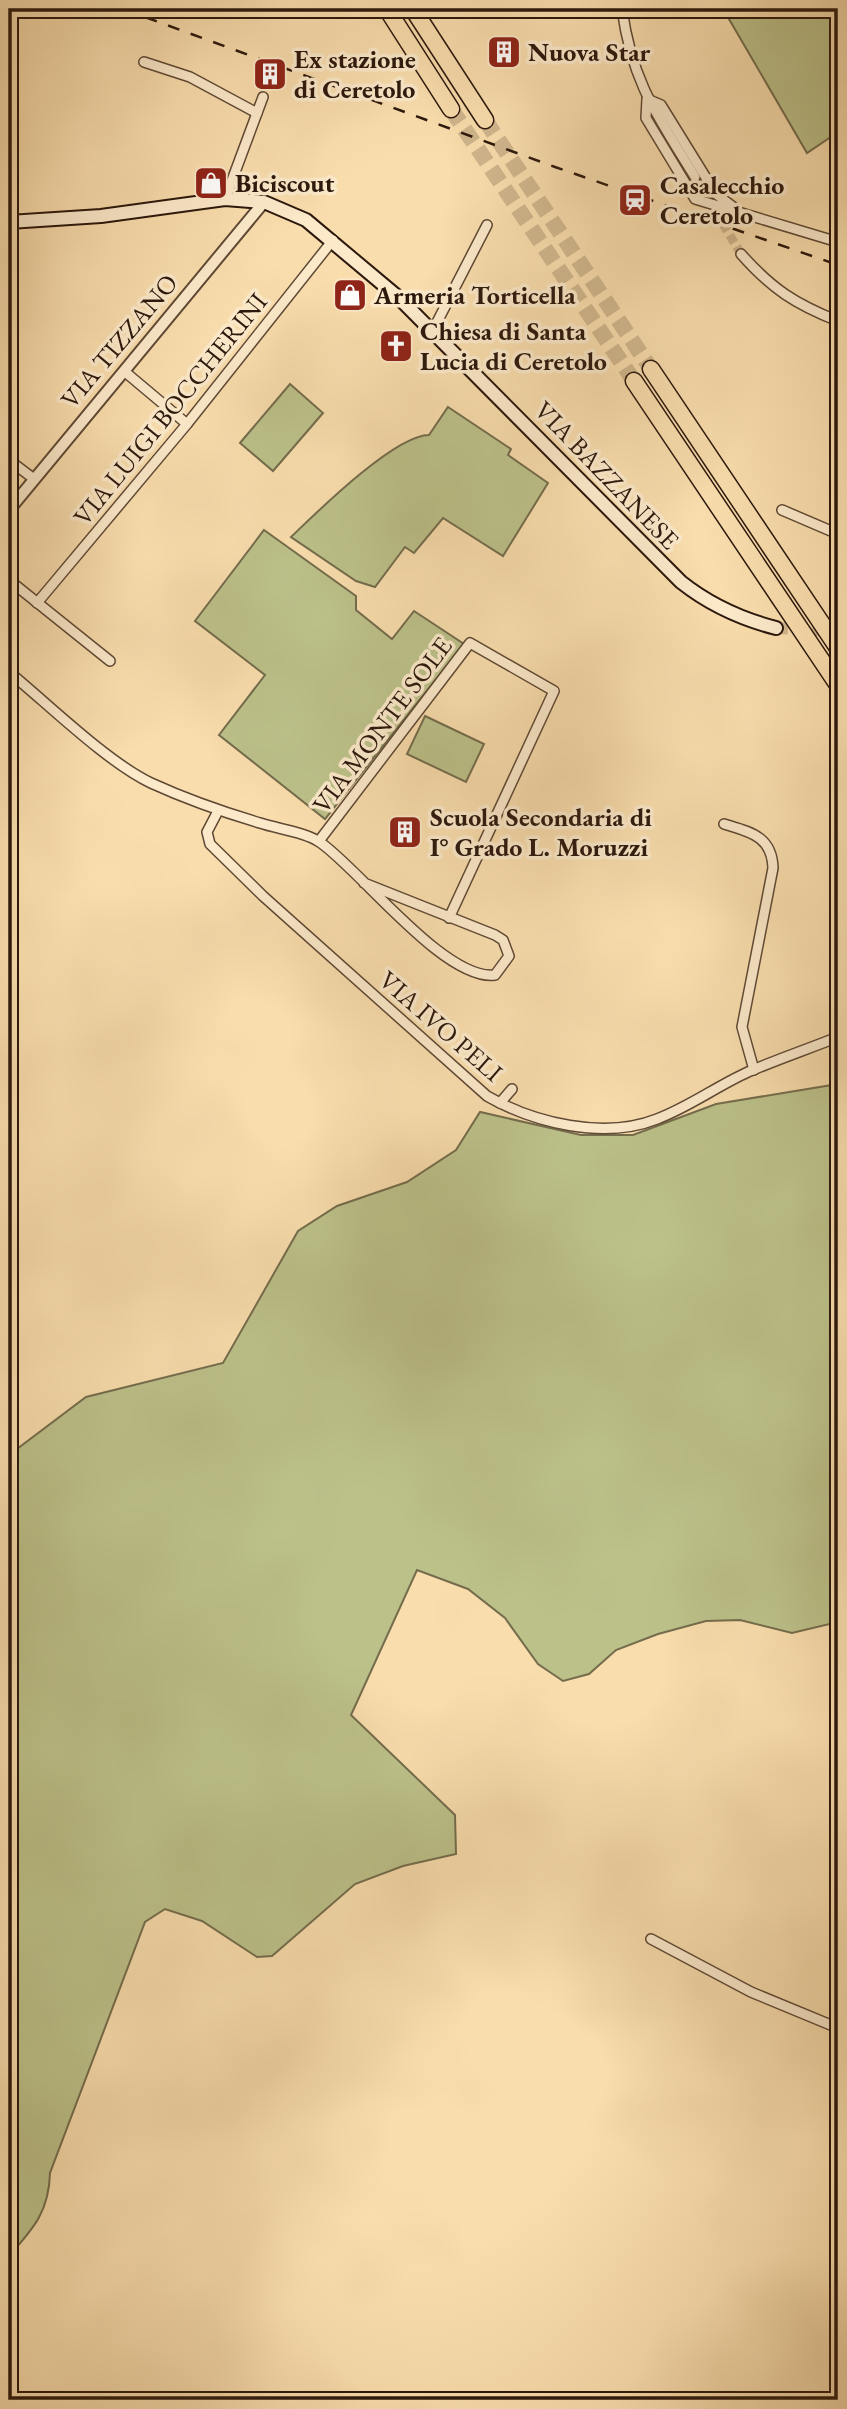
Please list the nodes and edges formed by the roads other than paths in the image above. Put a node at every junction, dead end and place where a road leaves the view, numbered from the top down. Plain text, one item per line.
1 (387, 9) edge
2 (413, 9) edge
3 (420, 9) edge
4 (622, 9) edge
5 (144, 62) dead end
6 (458, 75) junction
7 (263, 97) dead end
8 (647, 99) junction
9 (452, 109) tunnel mouth
10 (257, 113) junction
11 (485, 120) tunnel mouth
12 (695, 177) tunnel mouth
13 (225, 199) junction
14 (264, 202) junction
15 (736, 209) junction
16 (9, 222) edge
17 (487, 225) dead end
18 (333, 240) junction
19 (838, 242) edge
20 (741, 254) tunnel mouth
21 (838, 321) edge
22 (433, 330) junction
23 (650, 369) tunnel mouth
24 (124, 371) junction
25 (634, 381) tunnel mouth
26 (187, 424) junction
27 (9, 460) edge
28 (34, 479) junction
29 (9, 510) edge
30 (782, 510) dead end
31 (838, 534) edge
32 (9, 580) edge
33 (37, 603) junction
34 (776, 628) tunnel mouth
35 (838, 648) edge
36 (110, 661) dead end
37 (9, 672) edge
38 (838, 685) edge
39 (218, 811) junction
40 (724, 824) dead end
41 (320, 841) junction
42 (364, 883) junction
43 (449, 918) junction
44 (838, 1037) edge
45 (754, 1070) junction
46 (512, 1088) dead end
47 (499, 1103) junction
48 (651, 1939) dead end
49 (838, 2028) edge

1 - 9 highway
2 - 6 highway
3 - 6 highway
4 - 8 street
5 - 10 street
6 - 11 highway
7 - 10 street
8 - 12 street
8 - 15 street
8 - 15 street
10 - 13 street
13 - 14 main road, VIA BAZZANESE
13 - 16 main road, VIA BAZZANESE
14 - 18 main road, VIA BAZZANESE
14 - 24 street, VIA TIZZANO
15 - 19 street
17 - 22 street
18 - 22 main road, VIA BAZZANESE
18 - 26 street, VIA LUIGI BOCCHERINI
20 - 21 street
22 - 34 main road, VIA BAZZANESE
23 - 35 highway
24 - 26 street
24 - 28 street, VIA TIZZANO
25 - 38 highway
26 - 33 street, VIA LUIGI BOCCHERINI
27 - 28 street
28 - 29 street, VIA TIZZANO
30 - 31 street
32 - 33 street
33 - 36 street
37 - 39 street
39 - 41 street
39 - 47 street, VIA IVO PELI
40 - 45 street
41 - 42 street
41 - 43 street, VIA MONTE SOLE
42 - 43 street
42 - 43 street
44 - 45 street, VIA IVO PELI
45 - 47 street, VIA IVO PELI
46 - 47 street
48 - 49 street

